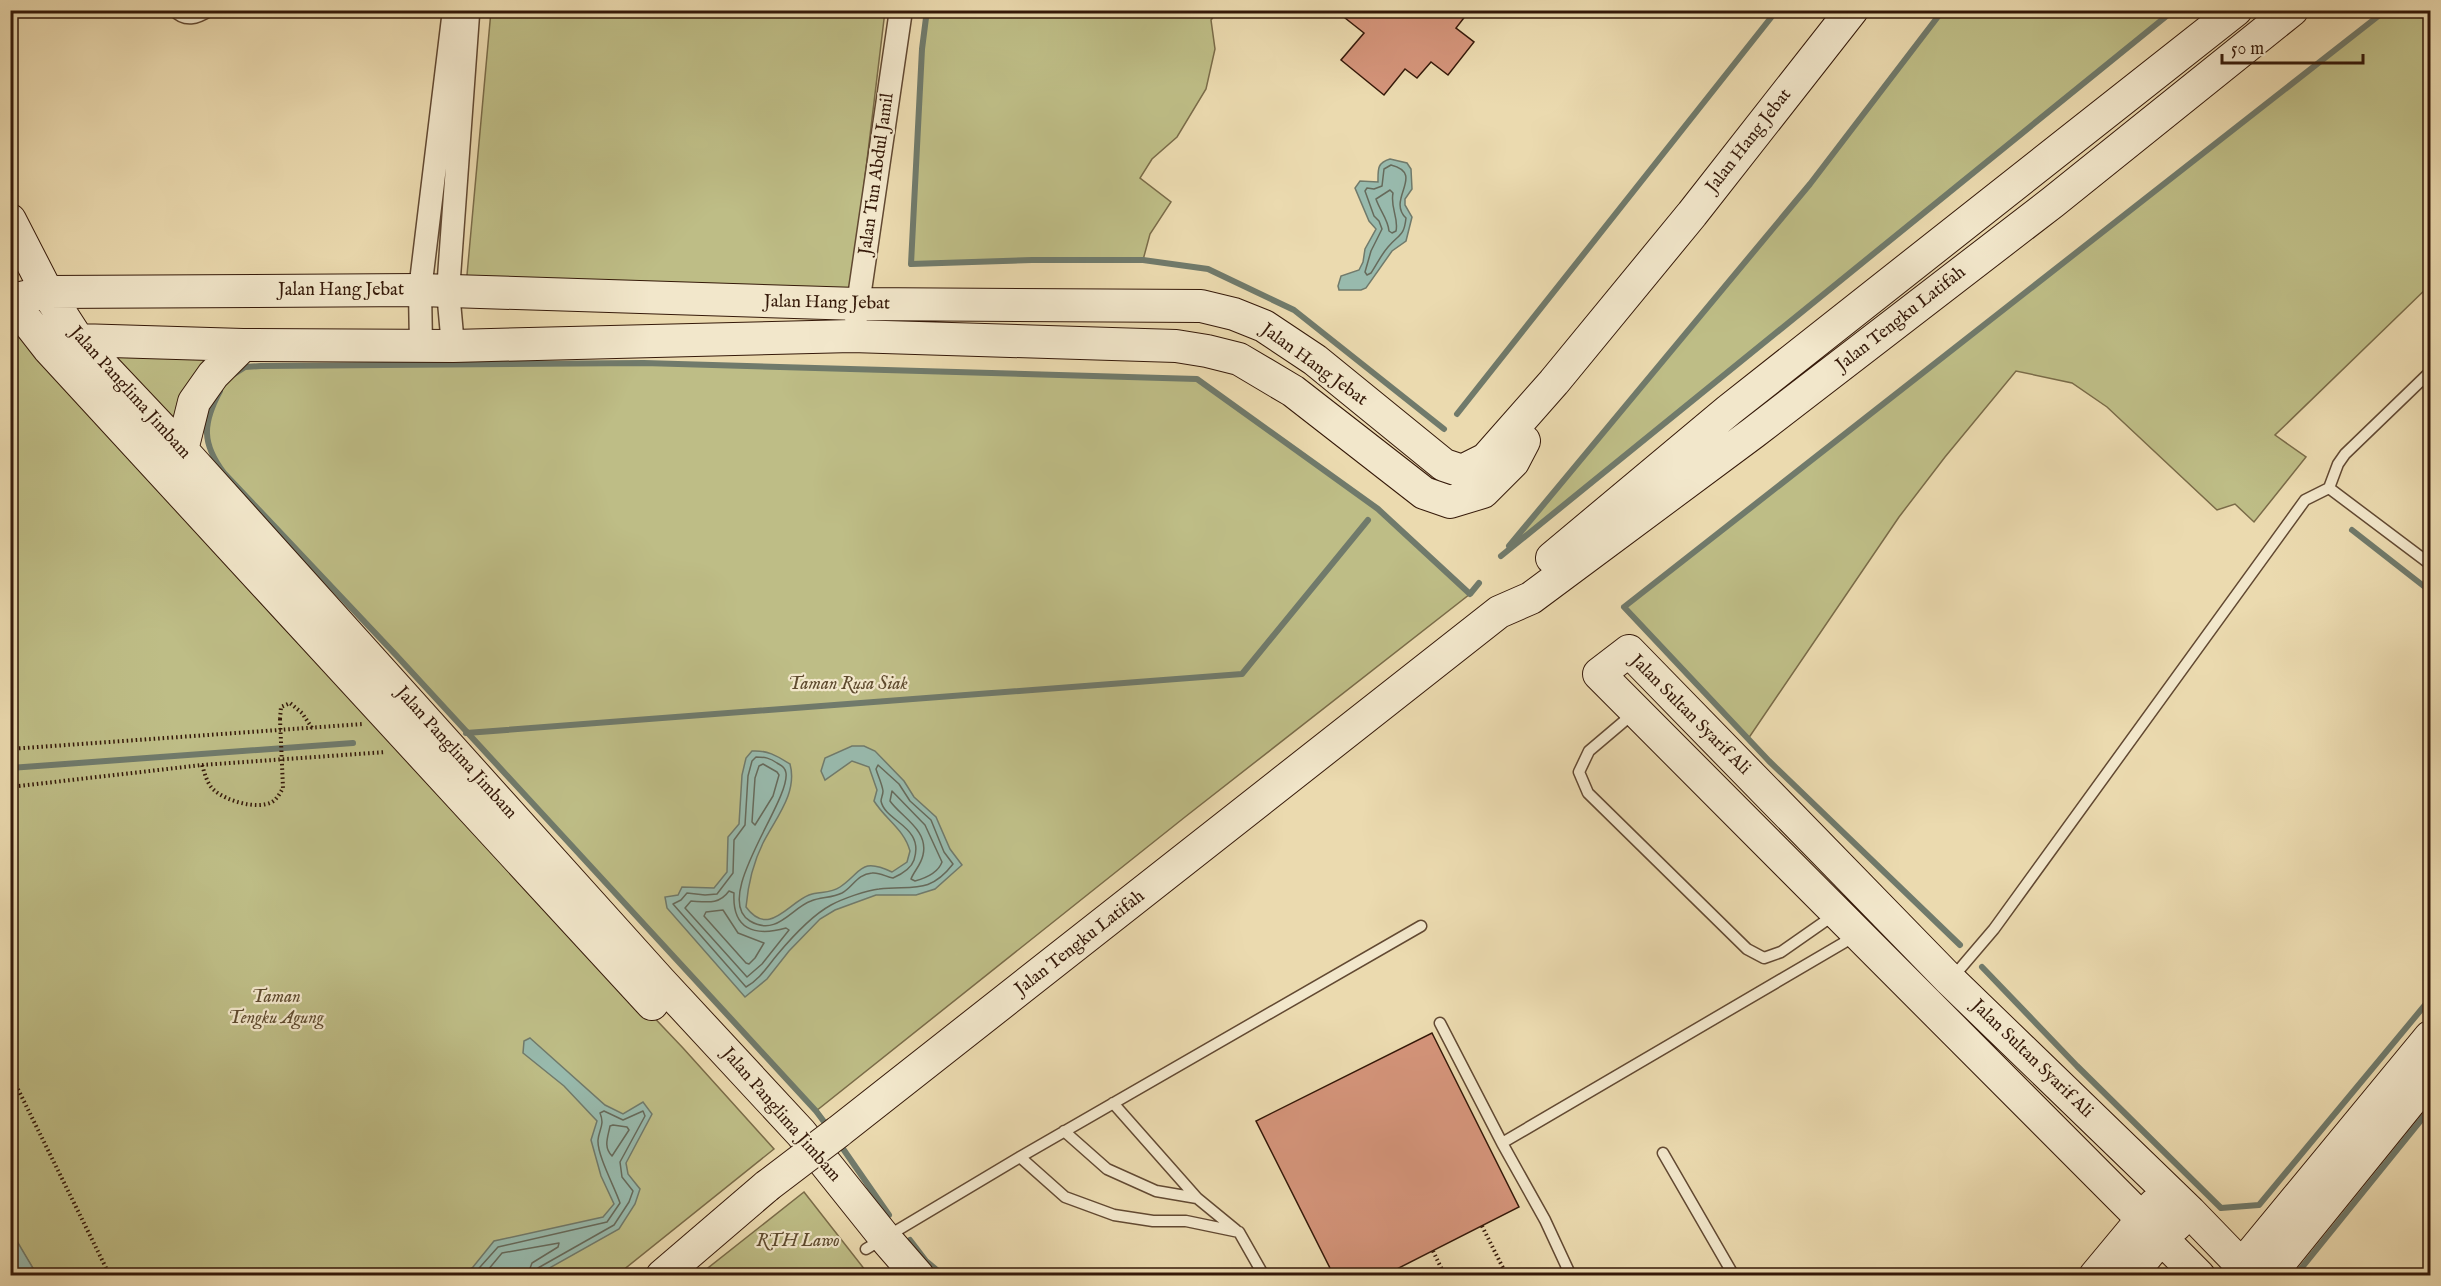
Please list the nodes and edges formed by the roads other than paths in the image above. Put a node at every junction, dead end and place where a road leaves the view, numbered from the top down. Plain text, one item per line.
1 (173, 10) edge
2 (210, 10) edge
3 (454, 10) edge
4 (469, 10) edge
5 (901, 10) edge
6 (1852, 10) edge
7 (2236, 10) edge
8 (2292, 10) edge
9 (10, 220) edge
10 (434, 290) junction
11 (47, 292) junction
12 (11, 299) edge
13 (858, 304) junction
14 (852, 336) junction
15 (78, 340) junction
16 (243, 345) junction
17 (421, 346) junction
18 (453, 346) junction
19 (49, 349) junction
20 (2430, 372) edge
21 (1554, 382) junction
22 (182, 450) junction
23 (2330, 488) junction
24 (2430, 564) edge
25 (1499, 612) junction
26 (1635, 711) junction
27 (469, 787) junction
28 (1847, 924) junction
29 (1421, 926) dead end
30 (1950, 980) junction
31 (1440, 1023) dead end
32 (2430, 1037) edge
33 (2430, 1077) edge
34 (1113, 1103) junction
35 (1064, 1131) junction
36 (1502, 1143) junction
37 (1663, 1153) dead end
38 (1020, 1157) junction
39 (2168, 1191) junction
40 (1197, 1198) junction
41 (2190, 1212) junction
42 (2151, 1228) junction
43 (1239, 1232) junction
44 (875, 1243) junction
45 (2255, 1272) edge
46 (662, 1275) edge
47 (890, 1275) edge
48 (918, 1275) edge
49 (1264, 1275) edge
50 (1572, 1275) edge
51 (1734, 1275) edge
52 (2096, 1275) edge
53 (2130, 1275) edge
54 (2199, 1275) edge

1 - 2 lane
3 - 10 street
4 - 10 street
5 - 13 street, Jalan Tun Abdul Jamil
6 - 21 street, Jalan Hang Jebat
7 - 25 street, Jalan Tengku Latifah
8 - 25 street, Jalan Tengku Latifah
9 - 11 street, Jalan Panglima Jimbam
10 - 11 street, Jalan Hang Jebat
10 - 13 street, Jalan Hang Jebat
10 - 17 street
10 - 18 street
11 - 12 street, Jalan Hang Jebat
11 - 15 street, Jalan Panglima Jimbam
12 - 19 street, Jalan Panglima Jimbam
13 - 14 street, Jalan Tun Abdul Jamil
13 - 21 street, Jalan Hang Jebat
14 - 18 street, Jalan Hang Jebat
14 - 21 street, Jalan Hang Jebat
15 - 16 street, Jalan Hang Jebat
15 - 19 street, Jalan Hang Jebat
15 - 22 street, Jalan Panglima Jimbam
16 - 17 street, Jalan Hang Jebat
16 - 22 street
17 - 18 street, Jalan Hang Jebat
19 - 27 street, Jalan Panglima Jimbam
20 - 23 lane
22 - 27 street, Jalan Panglima Jimbam
23 - 24 lane
23 - 30 lane
25 - 46 street, Jalan Tengku Latifah, bridge
26 - 28 street, Jalan Sultan Syarif Ali
26 - 28 lane
26 - 30 street, Jalan Sultan Syarif Ali
27 - 44 street, Jalan Panglima Jimbam
28 - 36 lane
28 - 42 street, Jalan Sultan Syarif Ali
29 - 34 lane
30 - 39 street, Jalan Sultan Syarif Ali
31 - 36 lane
32 - 45 street
33 - 45 street
34 - 35 lane
34 - 40 lane
35 - 38 lane
35 - 40 lane
36 - 50 lane
37 - 51 lane
38 - 43 lane
38 - 44 lane
39 - 41 street, Jalan Sultan Syarif Ali
39 - 42 street
40 - 43 lane
41 - 42 street
41 - 45 street, Jalan Sultan Syarif Ali
42 - 52 street
42 - 53 street
42 - 54 street, Jalan Sultan Syarif Ali
43 - 49 lane
44 - 47 street, Jalan Panglima Jimbam
44 - 48 street, Jalan Panglima Jimbam

